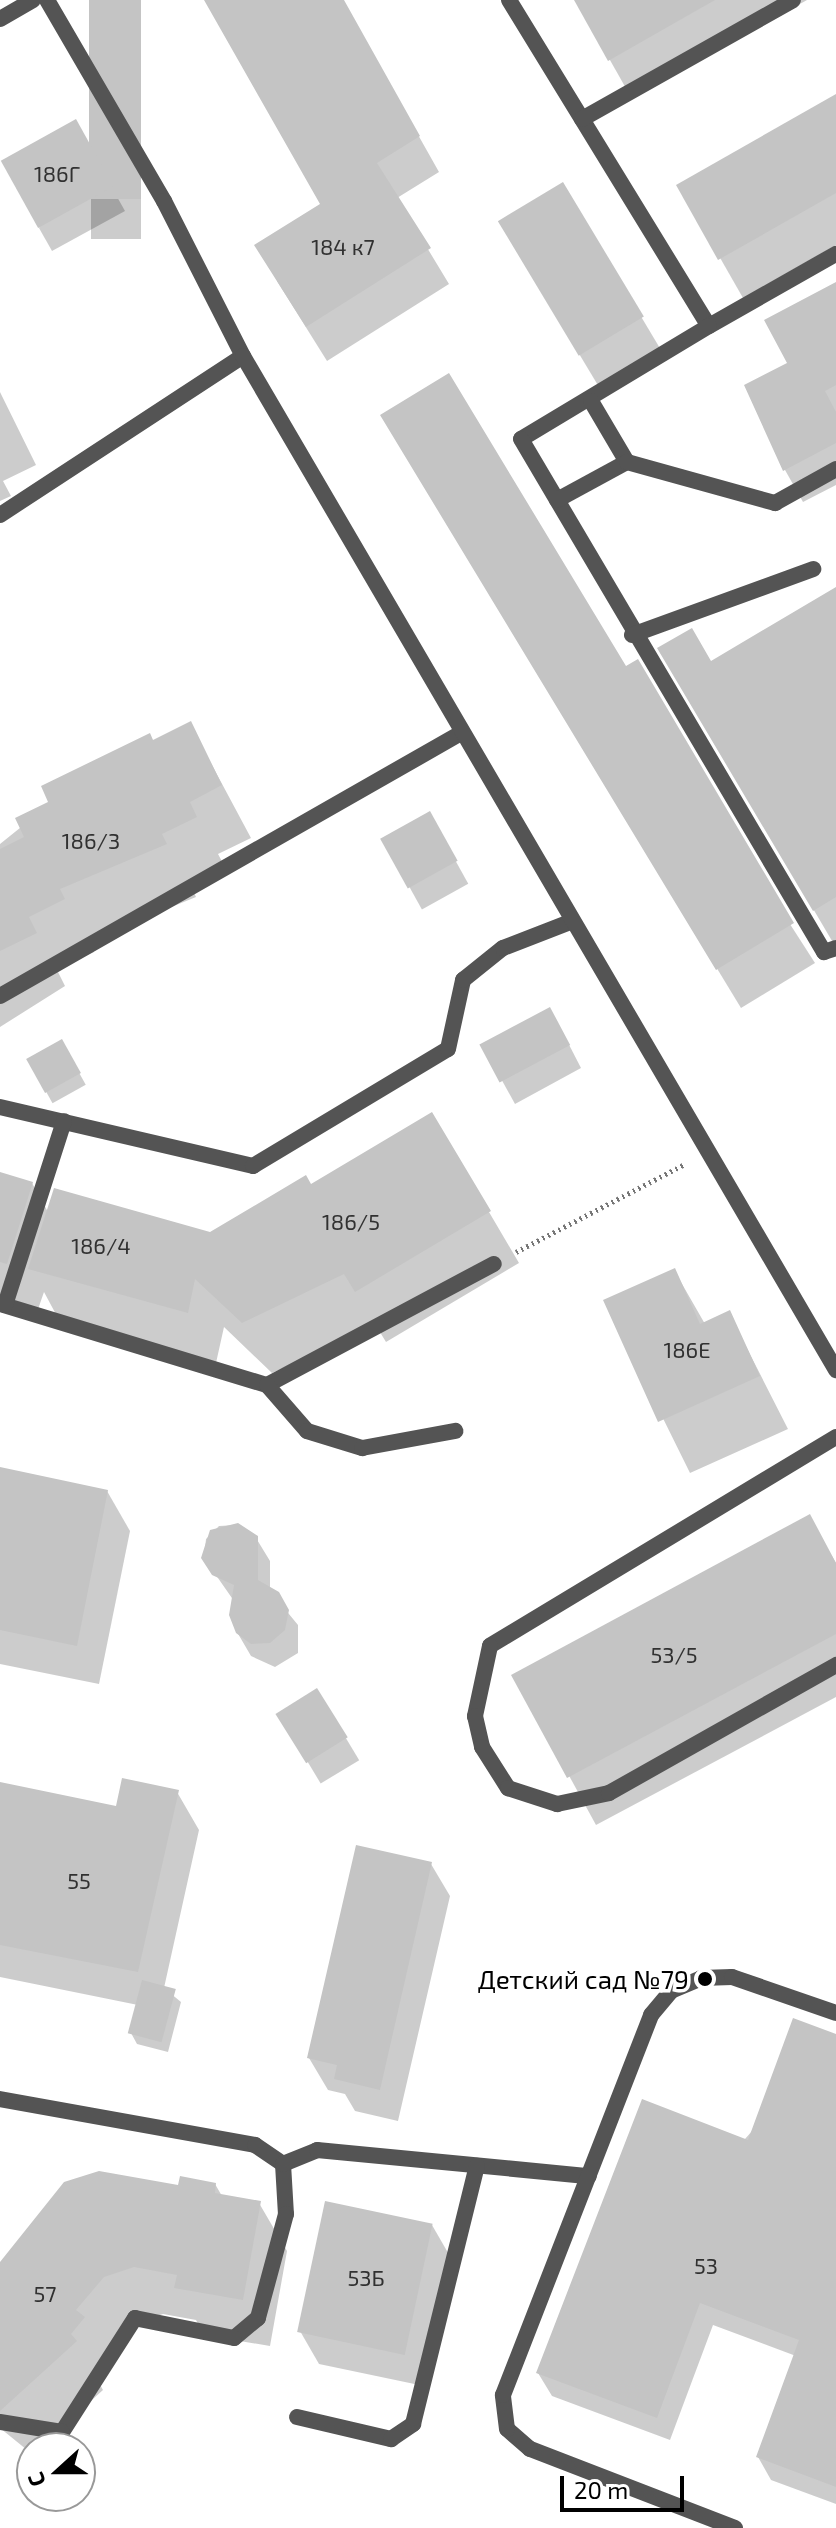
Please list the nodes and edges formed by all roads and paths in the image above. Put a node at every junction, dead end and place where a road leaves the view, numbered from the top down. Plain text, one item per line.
1 (33, 0) edge
2 (47, 0) edge
3 (509, 0) edge
4 (793, 0) edge
5 (0, 19) edge
6 (582, 119) junction
7 (836, 254) edge
8 (709, 326) junction
9 (243, 356) junction
10 (591, 401) junction
11 (627, 462) junction
12 (836, 469) edge
13 (557, 500) junction
14 (0, 515) edge
15 (813, 569) dead end
16 (632, 635) junction
17 (461, 733) junction
18 (570, 922) junction
19 (836, 948) edge
20 (0, 996) edge
21 (0, 1107) edge
22 (64, 1121) junction
23 (707, 1152) junction
24 (494, 1264) joint
25 (2, 1304) edge
26 (836, 1370) edge
27 (267, 1385) junction
28 (455, 1431) dead end
29 (836, 1437) edge
30 (836, 1665) edge
31 (836, 2013) edge
32 (0, 2099) edge
33 (283, 2164) junction
34 (477, 2166) junction
35 (589, 2176) junction
36 (297, 2417) dead end
37 (0, 2422) edge
38 (735, 2528) edge

1 - 5 street
2 - 9 street
3 - 6 street
4 - 6 street
6 - 8 street
7 - 8 street
8 - 10 street
9 - 14 street
9 - 17 street
10 - 11 street
10 - 13 street
11 - 12 street
11 - 13 street
13 - 16 street
15 - 16 street
16 - 19 street
17 - 18 street
17 - 20 street
18 - 22 street
18 - 23 street
21 - 22 street
22 - 25 street
23 - 24 path
23 - 26 street
24 - 27 street
25 - 27 street
27 - 28 street
29 - 30 street
31 - 35 street
32 - 33 street
33 - 34 street
33 - 37 street
34 - 35 street
34 - 36 street
35 - 38 street

